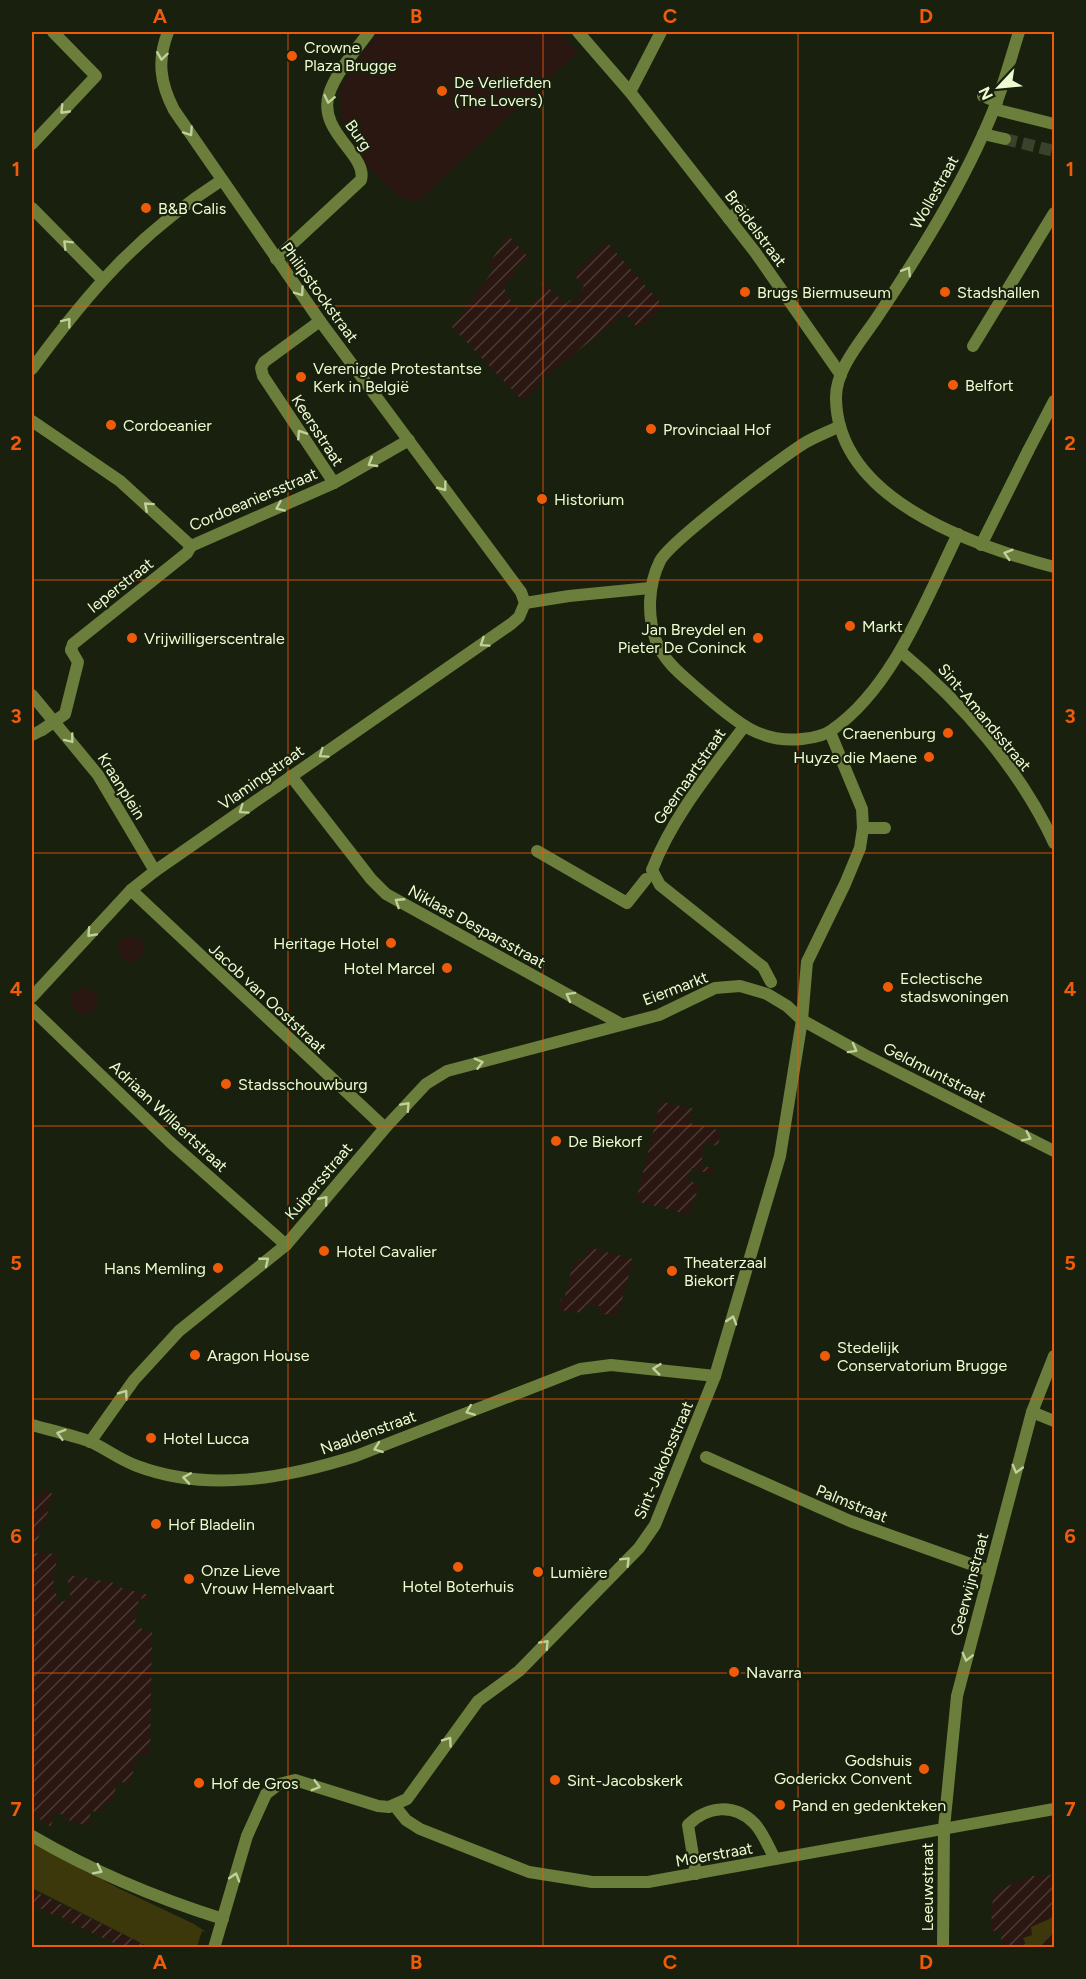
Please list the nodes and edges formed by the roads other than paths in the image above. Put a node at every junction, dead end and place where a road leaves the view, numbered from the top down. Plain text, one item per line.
1 (53, 32) edge
2 (168, 32) edge
3 (369, 32) edge
4 (578, 32) edge
5 (661, 32) edge
6 (1019, 32) edge
7 (630, 92) junction
8 (983, 96) dead end
9 (995, 105) junction
10 (1054, 124) edge
11 (983, 134) junction
12 (1005, 139) tunnel mouth
13 (32, 144) edge
14 (222, 180) junction
15 (32, 208) edge
16 (741, 209) dead end
17 (1054, 213) edge
18 (729, 219) junction
19 (276, 259) junction
20 (102, 279) junction
21 (320, 321) junction
22 (973, 346) dead end
23 (32, 369) edge
24 (841, 375) junction
25 (1054, 401) edge
26 (32, 421) edge
27 (840, 426) junction
28 (409, 440) junction
29 (334, 483) junction
30 (958, 534) junction
31 (981, 545) junction
32 (191, 546) junction
33 (1054, 567) edge
34 (650, 588) junction
35 (525, 603) junction
36 (900, 651) junction
37 (32, 695) edge
38 (56, 722) junction
39 (743, 728) junction
40 (830, 732) junction
41 (37, 733) edge
42 (291, 776) junction
43 (863, 828) junction
44 (885, 828) dead end
45 (1054, 843) edge
46 (537, 850) dead end
47 (155, 871) junction
48 (649, 874) junction
49 (131, 890) junction
50 (771, 982) dead end
51 (32, 997) edge
52 (32, 1009) edge
53 (802, 1020) junction
54 (621, 1024) junction
55 (385, 1128) junction
56 (1054, 1151) edge
57 (286, 1245) junction
58 (1054, 1356) edge
59 (715, 1376) junction
60 (1032, 1412) junction
61 (1054, 1420) edge
62 (32, 1425) edge
63 (90, 1442) junction
64 (706, 1457) dead end
65 (990, 1571) junction
66 (394, 1805) junction
67 (1054, 1809) edge
68 (944, 1828) junction
69 (32, 1836) edge
70 (775, 1859) junction
71 (696, 1874) junction
72 (223, 1919) junction
73 (216, 1941) edge
74 (943, 1947) edge

1 -> 13 street
2 -> 14 street, Philipstockstraat
3 -> 19 street, Burg
4 - 7 street
5 - 7 street
6 - 9 street, Wollestraat
7 - 18 street, Breidelstraat
8 - 9 street
9 - 10 street
9 - 11 street, Wollestraat
11 - 12 street
24 -> 11 street, Wollestraat
14 - 19 street, Philipstockstraat
14 - 20 street
20 -> 15 street
16 - 18 street
17 - 22 street
18 - 24 street, Breidelstraat
19 -> 21 street, Philipstockstraat
23 -> 20 street
21 - 28 street, Philipstockstraat
29 -> 21 street, Keersstraat
24 - 27 street
25 - 31 street
32 -> 26 street, Cordoeaniersstraat
27 - 30 street
27 - 34 street
28 -> 29 street, Cordoeaniersstraat
28 -> 35 street, Philipstockstraat
29 -> 32 street, Cordoeaniersstraat
30 - 31 street
30 - 36 street
33 -> 31 street
32 - 38 street, Ieperstraat
34 - 35 street
34 - 39 street
35 -> 42 street, Vlamingstraat
36 - 40 street
36 - 45 street, Sint-Amandsstraat
37 - 38 street, Kraanplein
38 - 41 street
38 -> 47 street, Kraanplein
39 - 40 street
39 - 48 street, Geernaartstraat
40 - 43 street
42 -> 47 street, Vlamingstraat
54 -> 42 street, Niklaas Desparsstraat
43 - 44 street
43 - 53 street
46 - 48 street
47 - 49 street, Vlamingstraat
48 - 50 street
49 -> 51 street, Vlamingstraat
49 - 55 street, Jacob van Ooststraat
52 - 57 street, Adriaan Willaertstraat
53 - 54 street, Eiermarkt
53 -> 56 street, Geldmuntstraat
59 -> 53 street, Sint-Jakobsstraat
55 -> 54 street, Kuipersstraat
57 -> 55 street, Kuipersstraat
63 -> 57 street, Kuipersstraat
58 - 60 street, Geerwijnstraat
59 -> 63 street, Naaldenstraat
66 -> 59 street, Sint-Jakobsstraat
60 - 61 street
60 -> 65 street, Geerwijnstraat
63 -> 62 street, Naaldenstraat
64 - 65 street, Palmstraat
65 -> 68 street, Geerwijnstraat
66 - 71 street, Moerstraat
72 -> 66 street
67 - 68 street, Moerstraat
68 - 70 street, Moerstraat
68 - 74 street, Leeuwstraat
69 -> 72 street
70 - 71 street, Moerstraat
70 - 71 street
72 - 73 street

